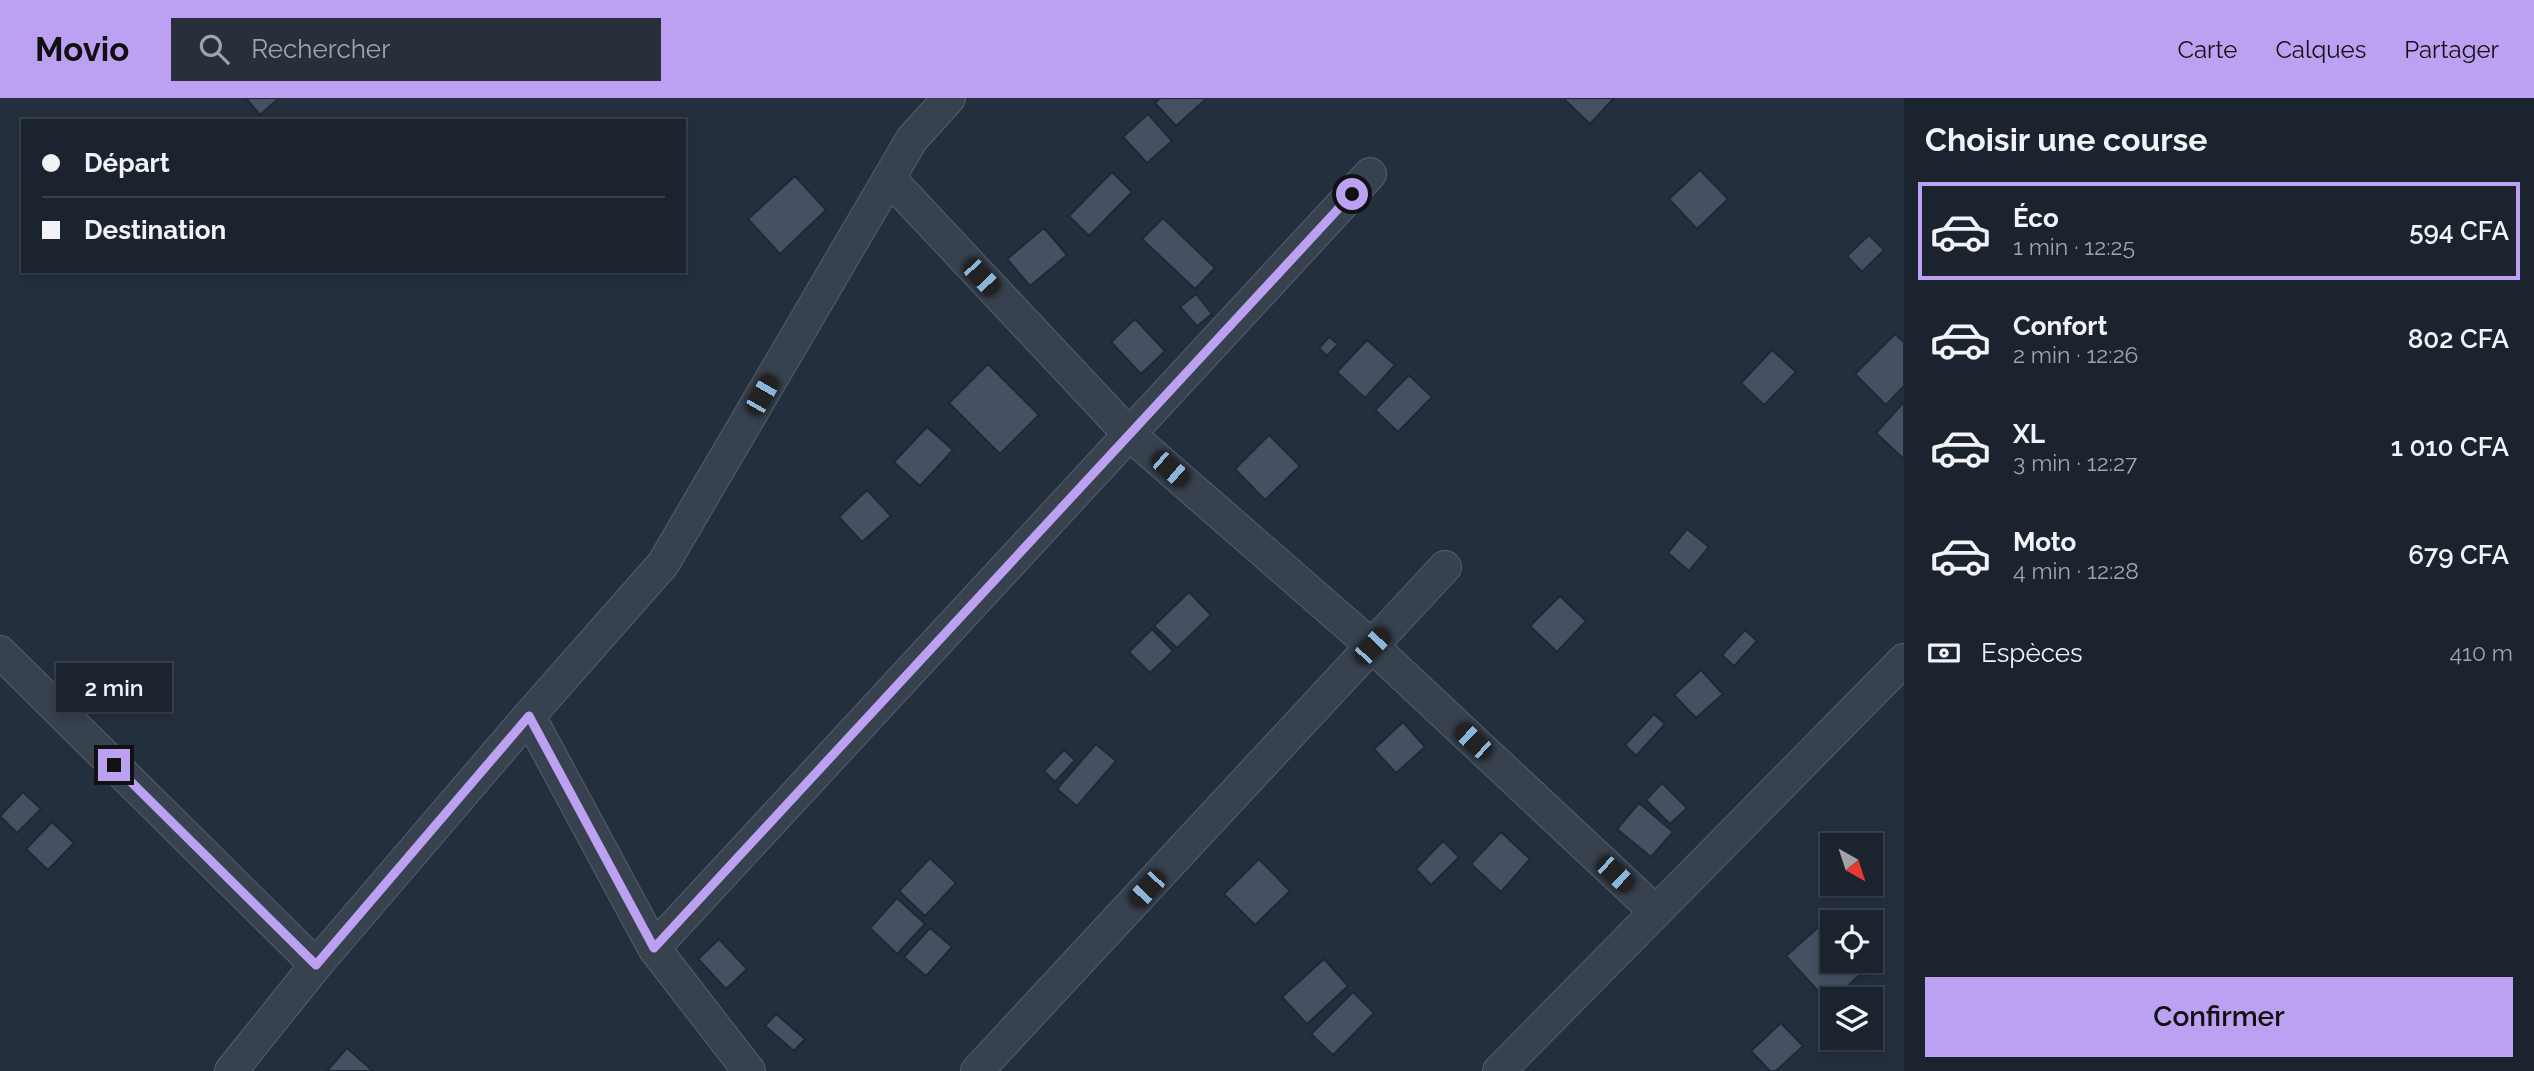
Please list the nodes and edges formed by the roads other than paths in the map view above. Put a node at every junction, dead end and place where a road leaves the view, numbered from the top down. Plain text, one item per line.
1 (949, 98) edge
2 (1370, 174) dead end
3 (889, 178) junction
4 (1129, 434) junction
5 (1445, 568) dead end
6 (1372, 646) junction
7 (0, 652) edge
8 (1904, 660) edge
9 (529, 716) junction
10 (1656, 912) junction
11 (654, 948) junction
12 (316, 965) junction
13 (231, 1071) edge
14 (749, 1071) edge
15 (977, 1071) edge
16 (1499, 1071) edge

1 - 3 street
2 - 4 street
3 - 4 street
3 - 9 street
4 - 6 street
4 - 11 street
5 - 6 street
6 - 10 street
6 - 15 street
7 - 12 street
8 - 10 street
9 - 11 street
9 - 12 street
10 - 16 street
11 - 14 street
12 - 13 street

